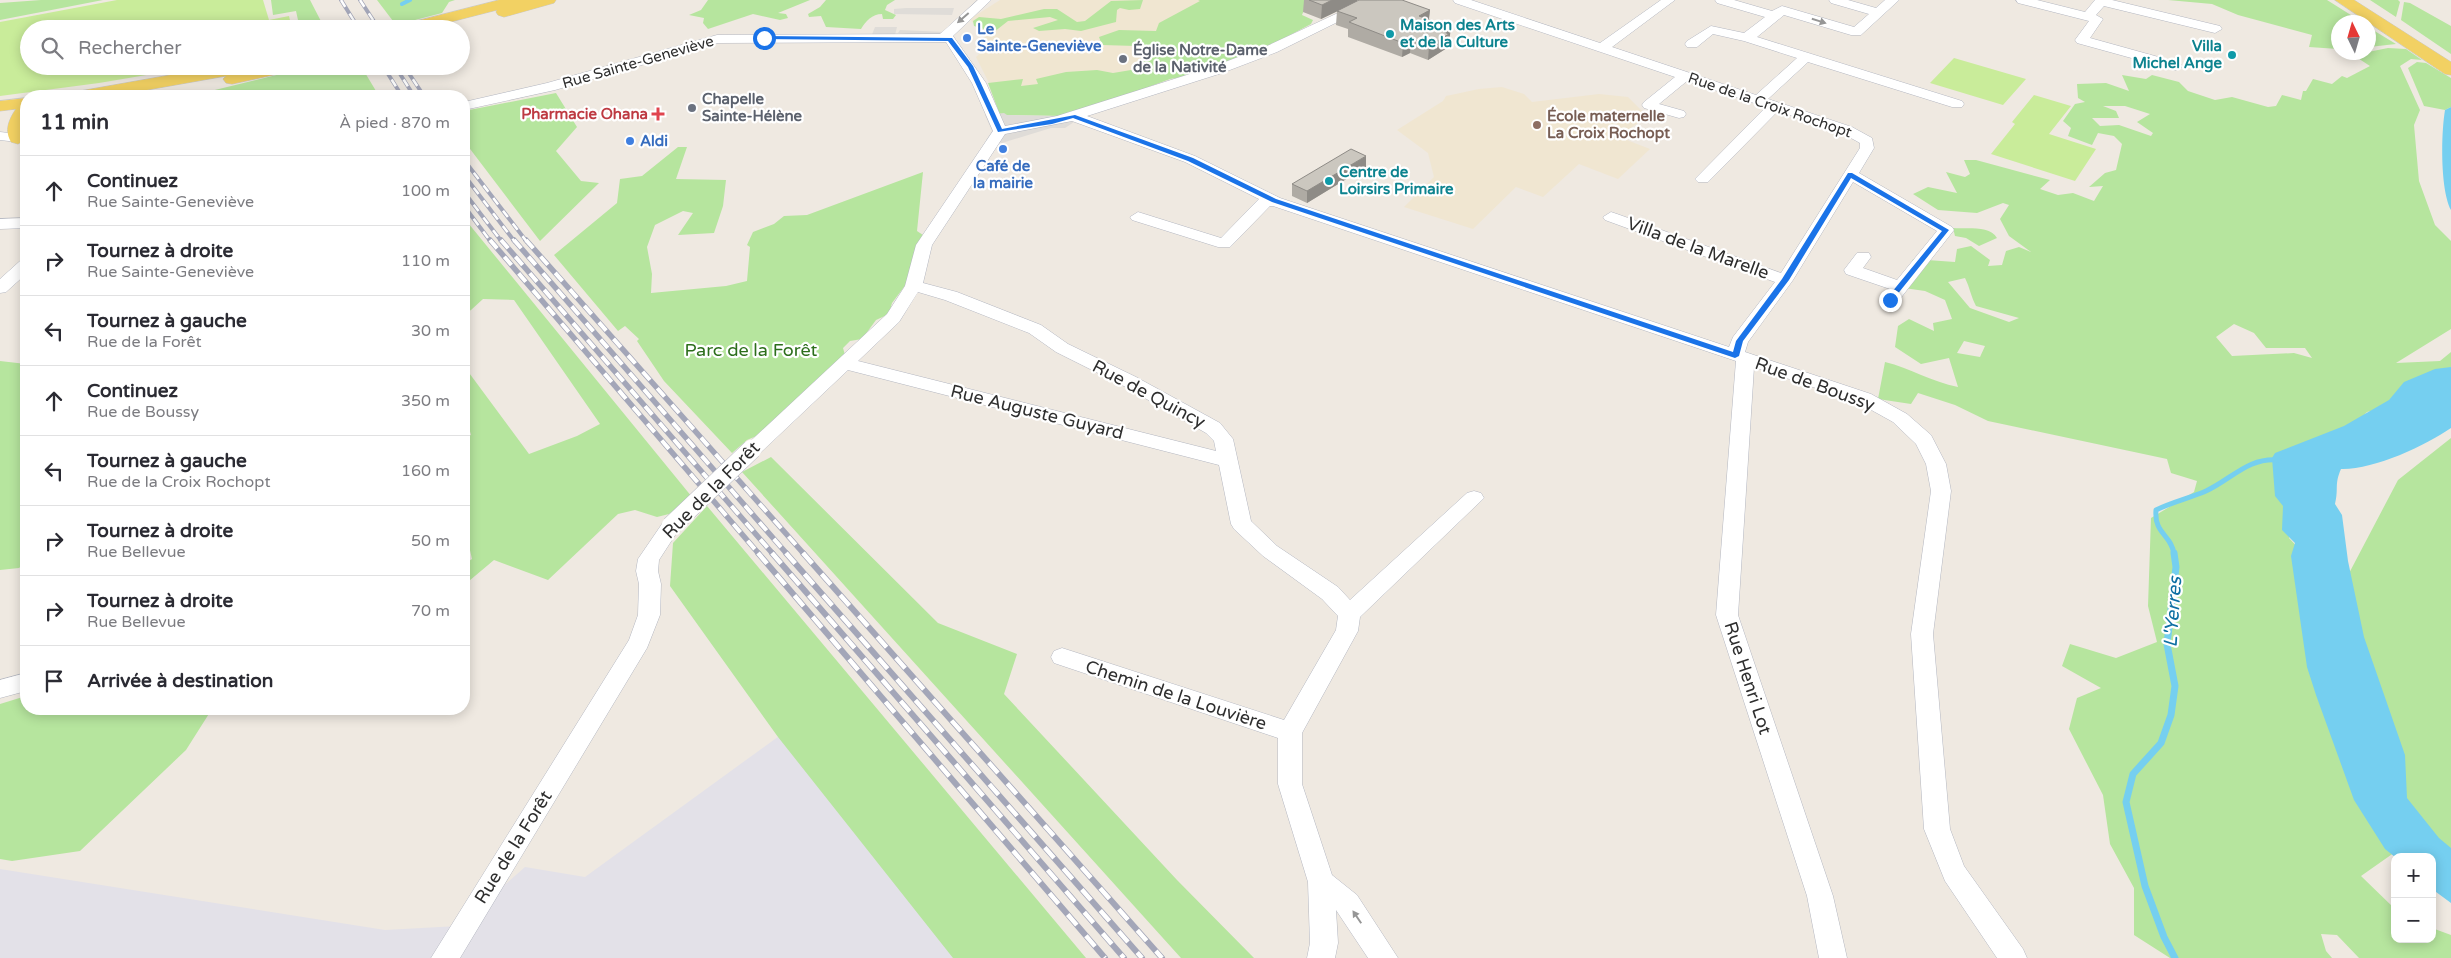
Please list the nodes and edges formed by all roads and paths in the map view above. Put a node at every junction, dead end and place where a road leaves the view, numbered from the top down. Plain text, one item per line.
1 (518, 0) edge
2 (548, 0) edge
3 (985, 0) edge
4 (1376, 0) edge
5 (1459, 0) edge
6 (1669, 0) edge
7 (1721, 0) edge
8 (1835, 0) edge
9 (1893, 0) edge
10 (2022, 0) edge
11 (2343, 0) edge
12 (1878, 13) junction
13 (1774, 16) junction
14 (2092, 18) junction
15 (439, 20) edge
16 (470, 21) edge
17 (2214, 29) dead end
18 (943, 38) junction
19 (1747, 38) junction
20 (1692, 44) dead end
21 (1601, 48) junction
22 (1806, 57) junction
23 (2175, 66) dead end
24 (2451, 70) edge
25 (226, 75) edge
26 (234, 75) edge
27 (1684, 76) junction
28 (124, 90) edge
29 (171, 90) edge
30 (1758, 101) junction
31 (1957, 104) dead end
32 (470, 105) edge
33 (0, 106) edge
34 (1775, 106) junction
35 (20, 109) edge
36 (20, 111) edge
37 (1679, 114) dead end
38 (0, 116) edge
39 (1073, 116) junction
40 (20, 117) edge
41 (1000, 131) junction
42 (0, 136) edge
43 (20, 136) edge
44 (20, 138) edge
45 (1850, 174) junction
46 (1703, 178) dead end
47 (1274, 201) junction
48 (1611, 216) dead end
49 (1138, 217) dead end
50 (20, 223) edge
51 (0, 224) edge
52 (1863, 257) dead end
53 (20, 270) edge
54 (1785, 280) junction
55 (914, 286) junction
56 (0, 288) edge
57 (1740, 357) junction
58 (845, 363) junction
59 (1228, 460) junction
60 (1474, 498) dead end
61 (1349, 614) junction
62 (1062, 658) dead end
63 (20, 684) edge
64 (0, 689) edge
65 (1290, 732) junction
66 (1321, 882) junction
67 (445, 958) edge
68 (1321, 958) edge
69 (1384, 958) edge
70 (1833, 958) edge
71 (2013, 958) edge

1 - 15 main road
2 - 16 main road
3 -> 18 street
4 - 39 street
5 - 21 street, Rue de la Croix Rochopt
6 - 21 street
7 - 13 street
8 - 12 street
9 - 12 street
10 - 14 street
11 - 24 main road
13 -> 12 street
13 - 19 street
14 - 17 street
14 - 23 street
18 - 32 street, Rue Sainte-Geneviève
18 - 41 street
19 - 20 street
19 - 22 street
21 - 27 street, Rue de la Croix Rochopt
22 - 30 street
22 - 31 street
25 - 28 main road
26 - 29 main road
27 - 30 street, Rue de la Croix Rochopt
27 - 37 street
30 - 34 street, Rue de la Croix Rochopt
33 - 35 main road
34 - 45 street, Rue de la Croix Rochopt
34 - 46 street
36 - 38 main road
39 - 41 street
39 - 47 street, Rue de Boussy
40 - 43 main road
41 - 55 street, Rue de la Forêt
42 - 44 street
45 - 52 street
45 - 54 street, Rue de la Croix Rochopt
47 - 49 street
47 - 57 street, Rue de Boussy
48 - 54 street, Villa de la Marelle
50 - 51 street
53 - 56 street
54 - 57 street, Rue de la Croix Rochopt
55 - 58 street, Rue de la Forêt
55 - 59 street, Rue de Quincy
57 - 70 street, Rue Henri Lot
57 - 71 street, Rue de Boussy
58 - 59 street, Rue Auguste Guyard
58 - 67 street, Rue de la Forêt, bridge
59 - 61 street, Rue de Quincy
60 - 61 street
61 - 65 street
62 - 65 street, Chemin de la Louvière
63 - 64 street
65 - 66 street
66 - 68 street
69 -> 66 street

